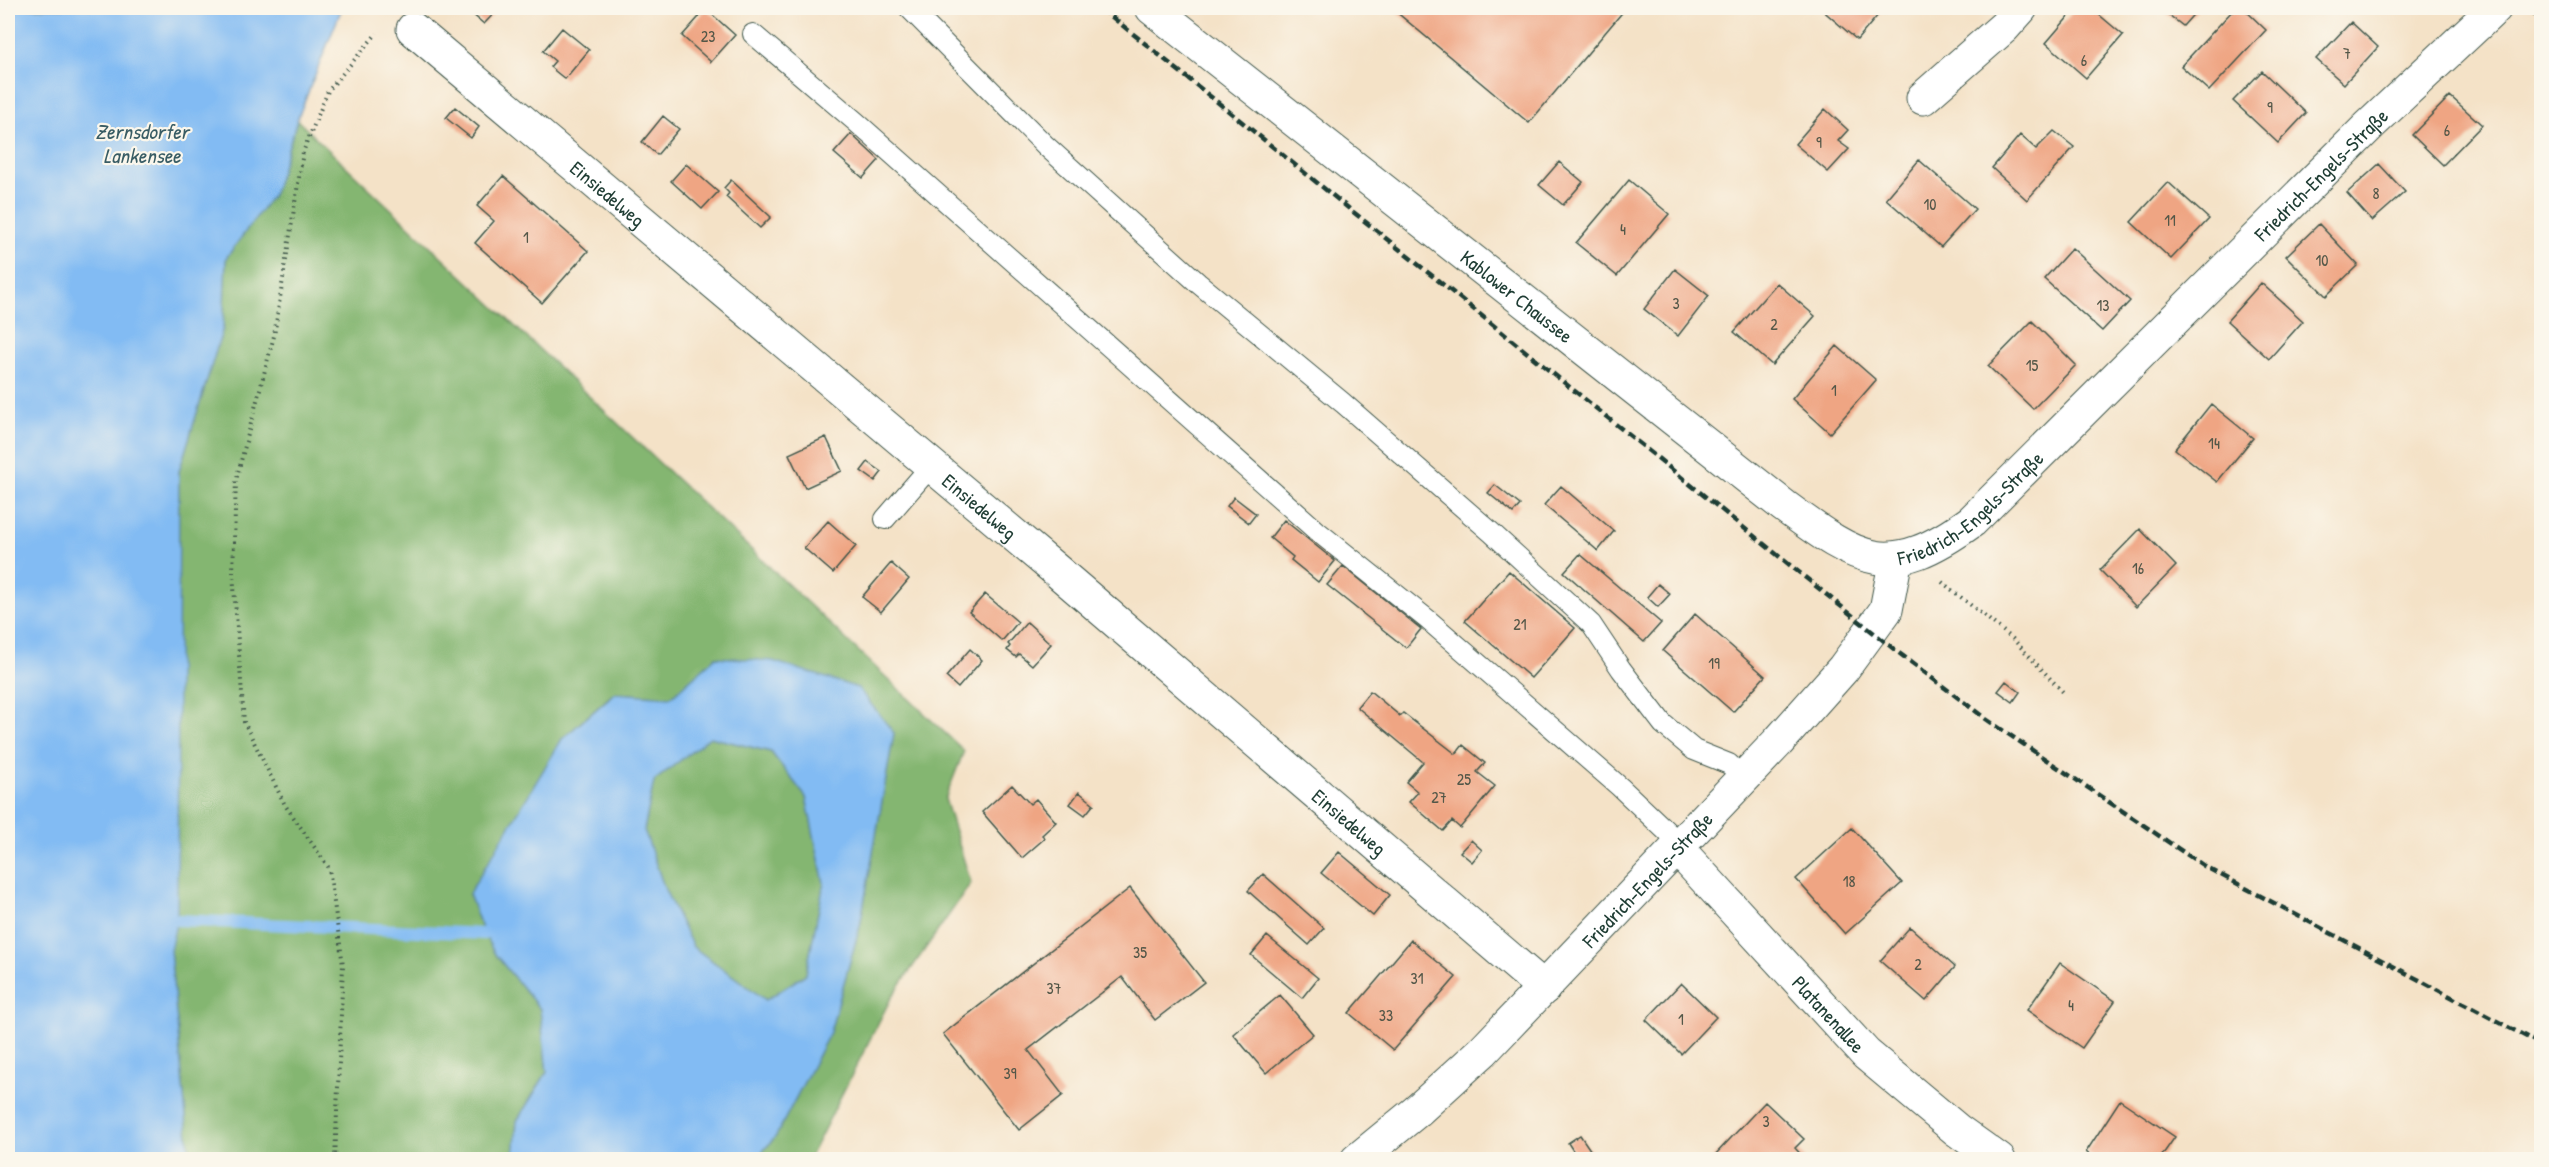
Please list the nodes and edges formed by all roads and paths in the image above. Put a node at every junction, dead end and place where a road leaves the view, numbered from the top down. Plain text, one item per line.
1 (909, 8) edge
2 (1152, 8) edge
3 (2021, 8) edge
4 (2494, 8) edge
5 (413, 28) joint
6 (753, 34) dead end
7 (1923, 98) dead end
8 (931, 466) junction
9 (885, 519) dead end
10 (1908, 555) junction
11 (2063, 692) dead end
12 (1744, 778) junction
13 (1679, 846) junction
14 (1544, 988) junction
15 (335, 1160) edge
16 (1357, 1160) edge
17 (1999, 1160) edge

1 - 12 lane
2 - 10 street, Kablower Chaussee
3 - 7 street
4 - 10 street, Friedrich-Engels-Straße
5 - 8 street, Einsiedelweg
5 - 15 path
6 - 13 lane
8 - 9 lane
8 - 14 street, Einsiedelweg
10 - 11 path
10 - 12 street, Friedrich-Engels-Straße
12 - 13 street, Friedrich-Engels-Straße
13 - 14 street, Friedrich-Engels-Straße
13 - 17 street, Platanenallee
14 - 16 street, Friedrich-Engels-Straße

